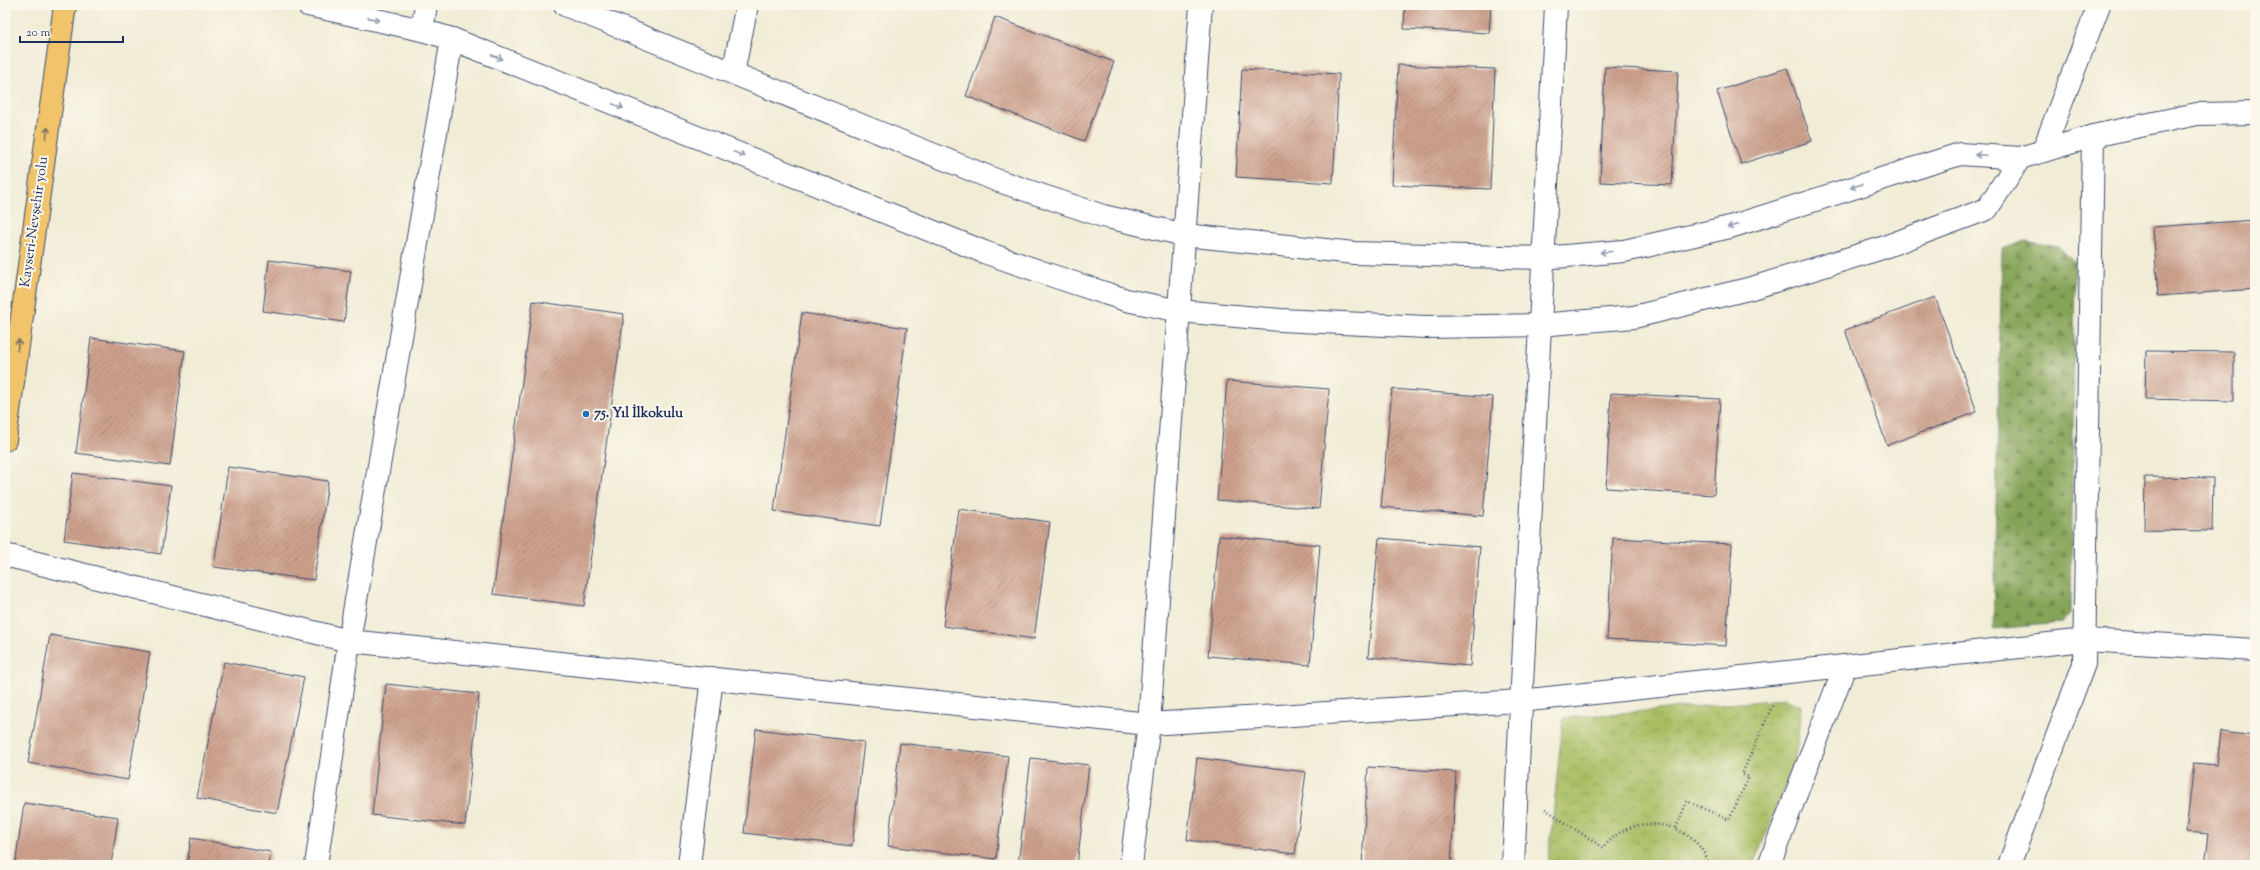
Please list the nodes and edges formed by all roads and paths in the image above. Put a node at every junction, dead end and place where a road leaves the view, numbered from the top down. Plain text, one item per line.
1 (65, 5) edge
2 (308, 5) edge
3 (426, 5) edge
4 (565, 5) edge
5 (747, 5) edge
6 (1201, 5) edge
7 (1556, 5) edge
8 (2099, 5) edge
9 (422, 30) junction
10 (452, 39) junction
11 (733, 73) junction
12 (2255, 113) edge
13 (2093, 136) junction
14 (2043, 151) junction
15 (2020, 158) junction
16 (1185, 235) junction
17 (1543, 258) junction
18 (1180, 311) junction
19 (1540, 325) junction
20 (5, 440) edge
21 (5, 555) edge
22 (2085, 640) junction
23 (349, 641) junction
24 (2255, 650) edge
25 (1846, 666) junction
26 (1788, 672) junction
27 (712, 678) junction
28 (1520, 701) junction
29 (1149, 724) junction
30 (1516, 790) junction
31 (1676, 828) junction
32 (316, 865) edge
33 (689, 865) edge
34 (1131, 865) edge
35 (1512, 865) edge
36 (1709, 865) edge
37 (1769, 865) edge
38 (2009, 865) edge

20 -> 1 highway, Kayseri-Nevşehir yolu
2 -> 9 street
3 - 9 street
4 - 11 street
5 - 11 street
6 - 16 street
7 - 17 street
8 - 14 street
9 - 10 street
10 -> 18 street
10 - 23 street
11 - 16 street
12 - 13 street
13 - 14 street
13 - 22 street
14 - 15 street
15 -> 17 street
15 - 19 street
16 - 17 street
16 - 18 street
17 - 19 street
18 - 19 street
18 - 29 street
19 - 28 street
21 - 23 street
22 - 24 street
22 - 25 street
22 - 38 street
23 - 27 street
23 - 32 street
25 - 26 street
25 - 37 street
26 - 28 street
26 - 31 path
27 - 29 street
27 - 33 street
28 - 29 street
28 - 30 street
29 - 34 street
30 - 31 path
30 - 35 street
31 - 36 path

